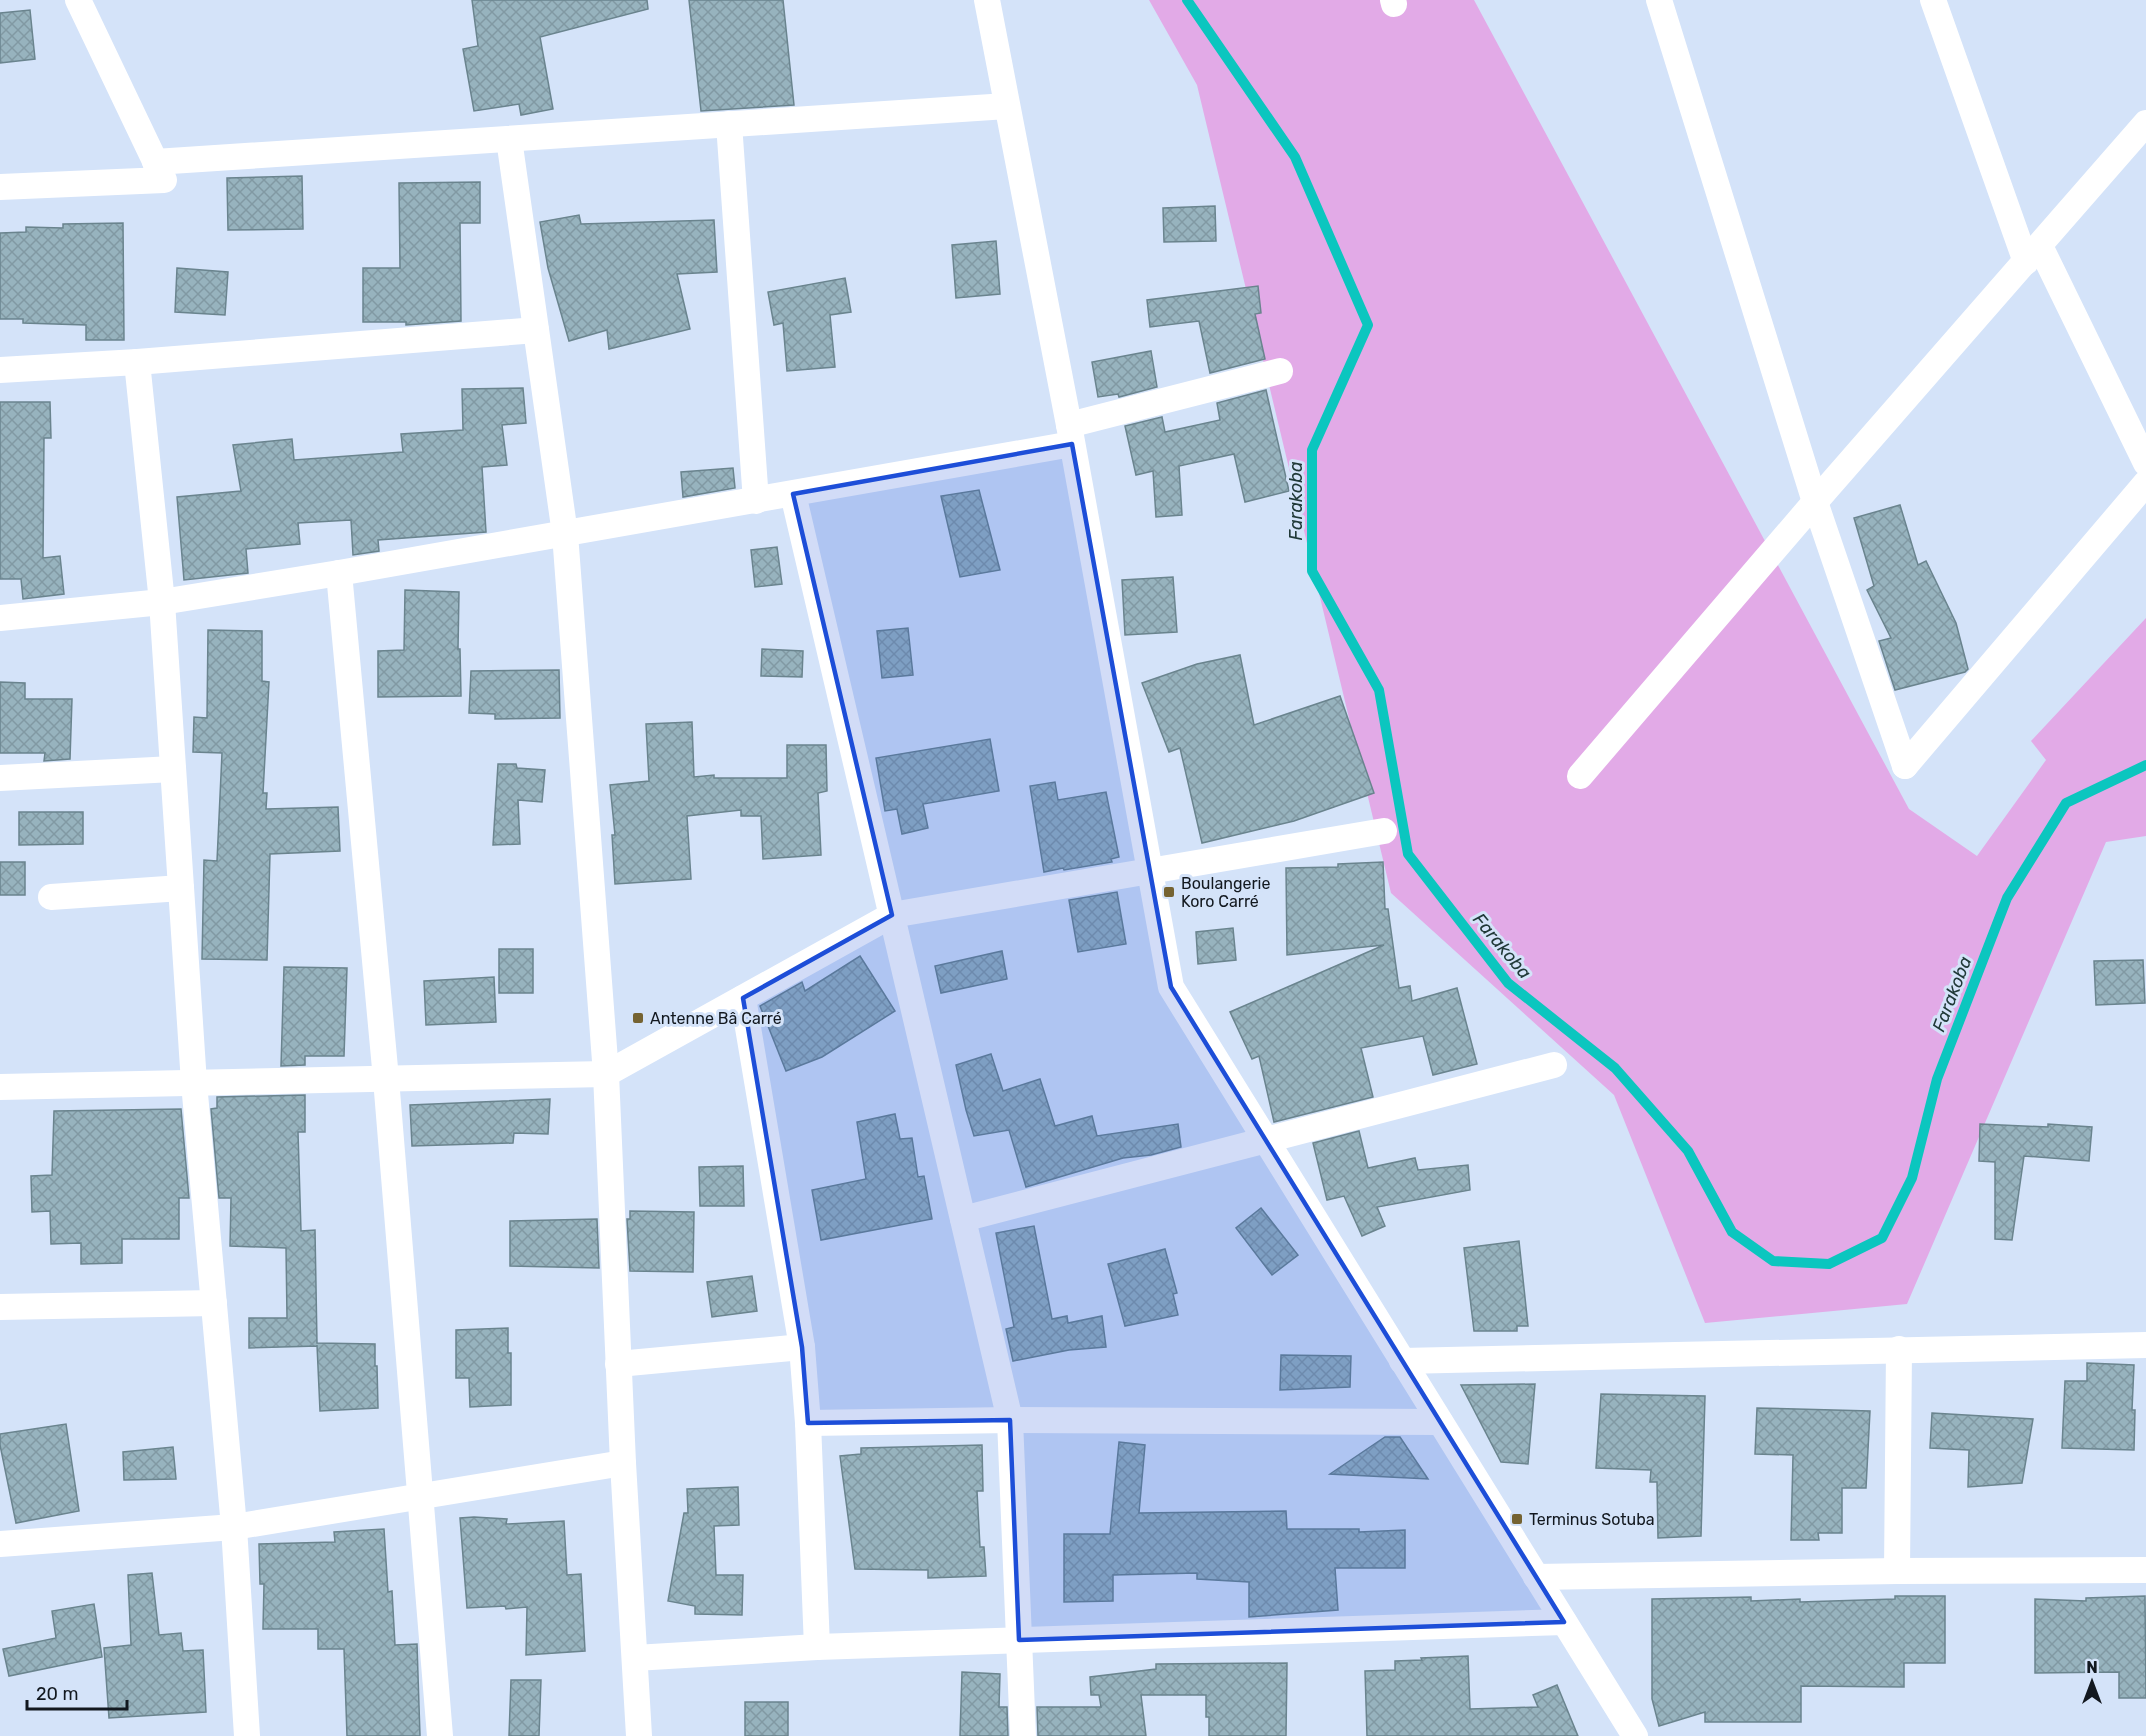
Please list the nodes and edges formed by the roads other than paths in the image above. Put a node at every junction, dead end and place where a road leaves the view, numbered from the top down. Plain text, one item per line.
1 (78, 0) edge
2 (987, 0) edge
3 (1659, 0) edge
4 (1933, 0) edge
5 (1007, 106) junction
6 (2146, 123) edge
7 (729, 124) junction
8 (509, 139) junction
9 (155, 162) junction
10 (0, 187) edge
11 (2033, 254) junction
12 (536, 330) junction
13 (137, 362) junction
14 (0, 370) edge
15 (1280, 371) dead end
16 (1070, 434) junction
17 (2146, 463) edge
18 (2146, 483) edge
19 (793, 494) junction
20 (756, 501) junction
21 (1815, 502) junction
22 (565, 534) junction
23 (339, 573) junction
24 (162, 602) junction
25 (0, 618) edge
26 (173, 769) junction
27 (1580, 776) dead end
28 (0, 778) edge
29 (1384, 831) dead end
30 (1150, 871) junction
31 (181, 888) junction
32 (51, 897) dead end
33 (892, 915) junction
34 (743, 998) junction
35 (1554, 1065) dead end
36 (606, 1074) junction
37 (386, 1079) junction
38 (194, 1083) junction
39 (0, 1087) edge
40 (1266, 1140) junction
41 (963, 1219) junction
42 (214, 1303) junction
43 (0, 1307) edge
44 (2146, 1345) edge
45 (802, 1347) junction
46 (1899, 1349) junction
47 (1402, 1361) junction
48 (618, 1364) junction
49 (1010, 1420) junction
50 (1440, 1422) junction
51 (808, 1423) junction
52 (623, 1463) junction
53 (420, 1496) junction
54 (234, 1527) junction
55 (0, 1544) edge
56 (2146, 1570) edge
57 (1897, 1571) junction
58 (1536, 1577) junction
59 (1564, 1622) junction
60 (1019, 1640) junction
61 (817, 1647) junction
62 (635, 1658) junction
63 (247, 1736) edge
64 (441, 1736) edge
65 (639, 1736) edge
66 (1023, 1736) edge
67 (1635, 1736) edge

1 - 9 street
2 - 5 street
3 - 21 street
4 - 11 street
5 - 7 street
5 - 16 street
6 - 11 street
7 - 8 street
7 - 20 street
8 - 9 street
8 - 12 street
9 - 10 street
11 - 17 street
11 - 21 street
12 - 13 street
12 - 22 street
13 - 14 street
13 - 24 street
15 - 16 street
16 - 19 street
16 - 30 street
18 - 21 street
19 - 20 street
19 - 33 street
20 - 22 street
21 - 27 street
22 - 23 street
22 - 36 street
23 - 24 street
23 - 37 street
24 - 25 street
24 - 26 street
26 - 28 street
26 - 31 street
29 - 30 street
30 - 33 street
30 - 40 street
31 - 32 street
31 - 38 street
33 - 34 street
33 - 41 street
34 - 36 street
34 - 45 street
35 - 40 street
36 - 37 street
36 - 48 street
37 - 38 street
37 - 53 street
38 - 39 street
38 - 42 street
40 - 41 street
40 - 47 street
41 - 49 street
42 - 43 street
42 - 54 street
44 - 46 street
45 - 48 street
45 - 51 street
46 - 47 street
46 - 57 street
47 - 50 street
48 - 52 street
49 - 50 street
49 - 51 street
49 - 60 street
50 - 58 street
51 - 61 street
52 - 53 street
52 - 62 street
53 - 54 street
53 - 64 street
54 - 55 street
54 - 63 street
56 - 57 street
57 - 58 street
58 - 59 street
59 - 60 street
59 - 67 street
60 - 61 street
60 - 66 street
61 - 62 street
62 - 65 street

